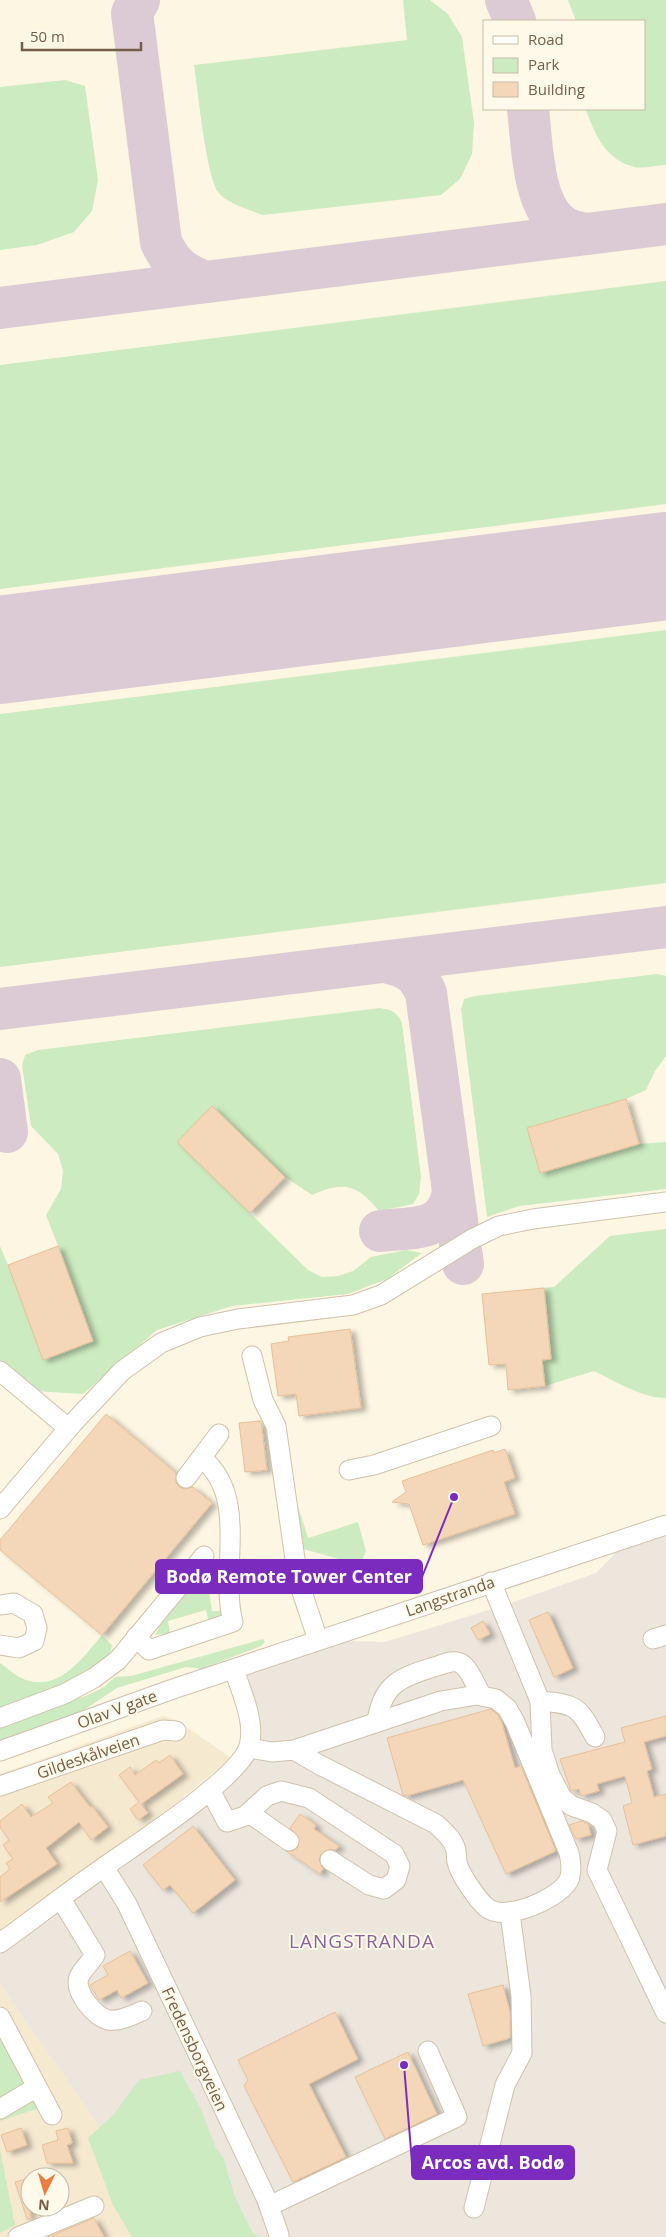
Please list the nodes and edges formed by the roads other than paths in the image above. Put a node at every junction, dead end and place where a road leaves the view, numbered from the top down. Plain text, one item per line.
1 (666, 1202) edge
2 (252, 1356) dead end
3 (0, 1371) edge
4 (491, 1426) dead end
5 (68, 1428) junction
6 (219, 1434) dead end
7 (202, 1458) junction
8 (349, 1470) dead end
9 (186, 1478) dead end
10 (0, 1509) edge
11 (666, 1525) edge
12 (204, 1556) dead end
13 (491, 1582) junction
14 (0, 1604) edge
15 (136, 1637) junction
16 (318, 1640) junction
17 (0, 1645) edge
18 (234, 1669) junction
19 (482, 1696) junction
20 (540, 1701) junction
21 (0, 1718) edge
22 (377, 1722) junction
23 (176, 1731) dead end
24 (595, 1738) dead end
25 (249, 1748) junction
26 (294, 1750) junction
27 (0, 1751) edge
28 (0, 1786) edge
29 (210, 1790) junction
30 (249, 1813) junction
31 (288, 1840) dead end
32 (330, 1860) dead end
33 (104, 1867) junction
34 (61, 1899) junction
35 (510, 1913) junction
36 (0, 1943) edge
37 (142, 2011) dead end
38 (666, 2013) edge
39 (0, 2017) edge
40 (428, 2051) dead end
41 (37, 2087) junction
42 (0, 2109) edge
43 (52, 2115) dead end
44 (94, 2206) dead end
45 (270, 2206) junction
46 (474, 2208) dead end
47 (279, 2235) dead end
48 (18, 2237) edge

1 - 5 street
2 - 16 street
3 - 5 street
4 - 8 street
5 - 10 street
6 - 7 street
7 - 9 street
7 - 15 street
11 - 13 street, Langstranda
12 - 15 street
13 - 16 street, Langstranda
13 - 20 street
14 - 17 street
15 - 21 street
16 - 18 street, Langstranda
18 - 25 street
18 - 27 street, Olav V gate
19 - 22 street
19 - 22 street
19 - 35 street
20 - 24 street
20 - 38 street
22 - 26 street
23 - 28 street, Gildeskålveien
25 - 26 street
25 - 29 street
26 - 35 street
29 - 30 street
29 - 33 street
30 - 31 street
30 - 32 street
33 - 34 street
33 - 45 street, Fredensborgveien
34 - 36 street
34 - 37 street
35 - 46 street
39 - 41 street
40 - 45 street
41 - 42 street
41 - 43 street
44 - 48 street
45 - 47 street, Fredensborgveien

